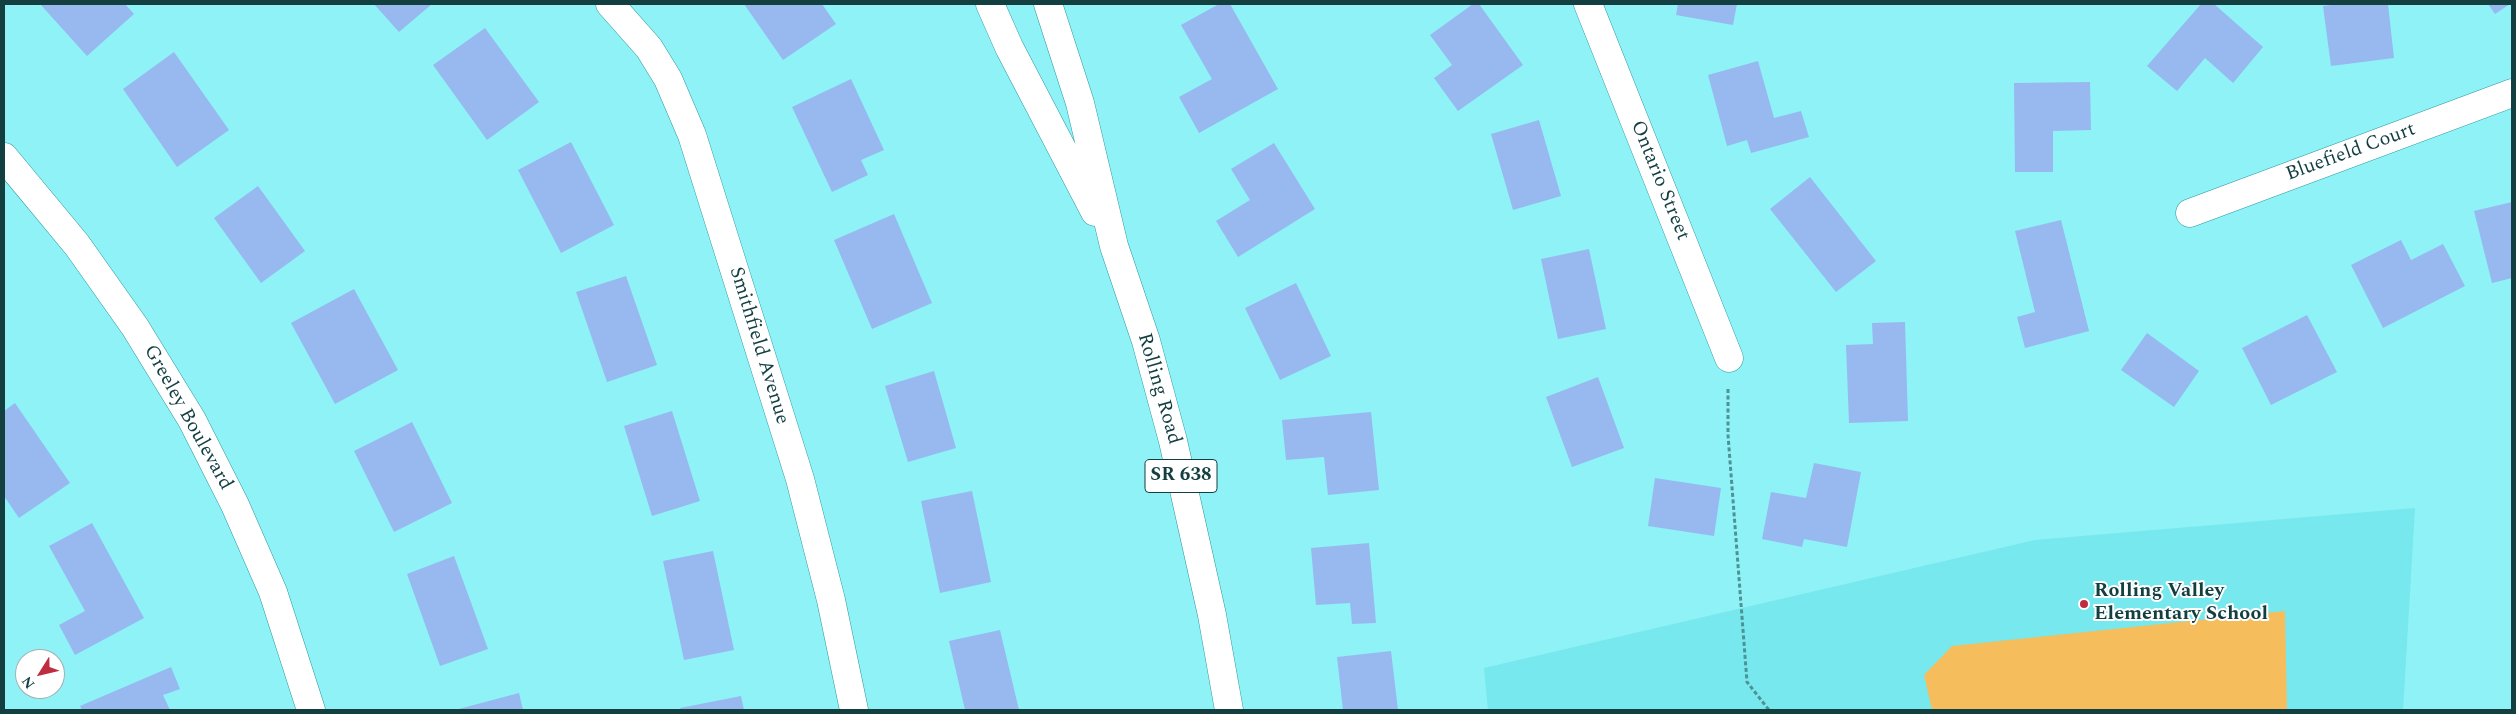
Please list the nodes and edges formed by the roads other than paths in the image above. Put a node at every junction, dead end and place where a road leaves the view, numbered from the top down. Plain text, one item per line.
1 (610, 4) edge
2 (990, 4) edge
3 (1048, 4) edge
4 (1588, 4) edge
5 (2512, 93) edge
6 (4, 157) edge
7 (2190, 213) dead end
8 (1114, 246) junction
9 (1729, 358) road end
10 (311, 710) edge
11 (854, 710) edge
12 (1229, 710) edge

1 - 11 street, Smithfield Avenue
2 - 8 street, Rolling Road / SR 638
3 - 8 street, Rolling Road / SR 638
4 - 9 street, Ontario Street
5 - 7 street, Bluefield Court
6 - 10 street, Greeley Boulevard
8 - 12 street, Rolling Road / SR 638

